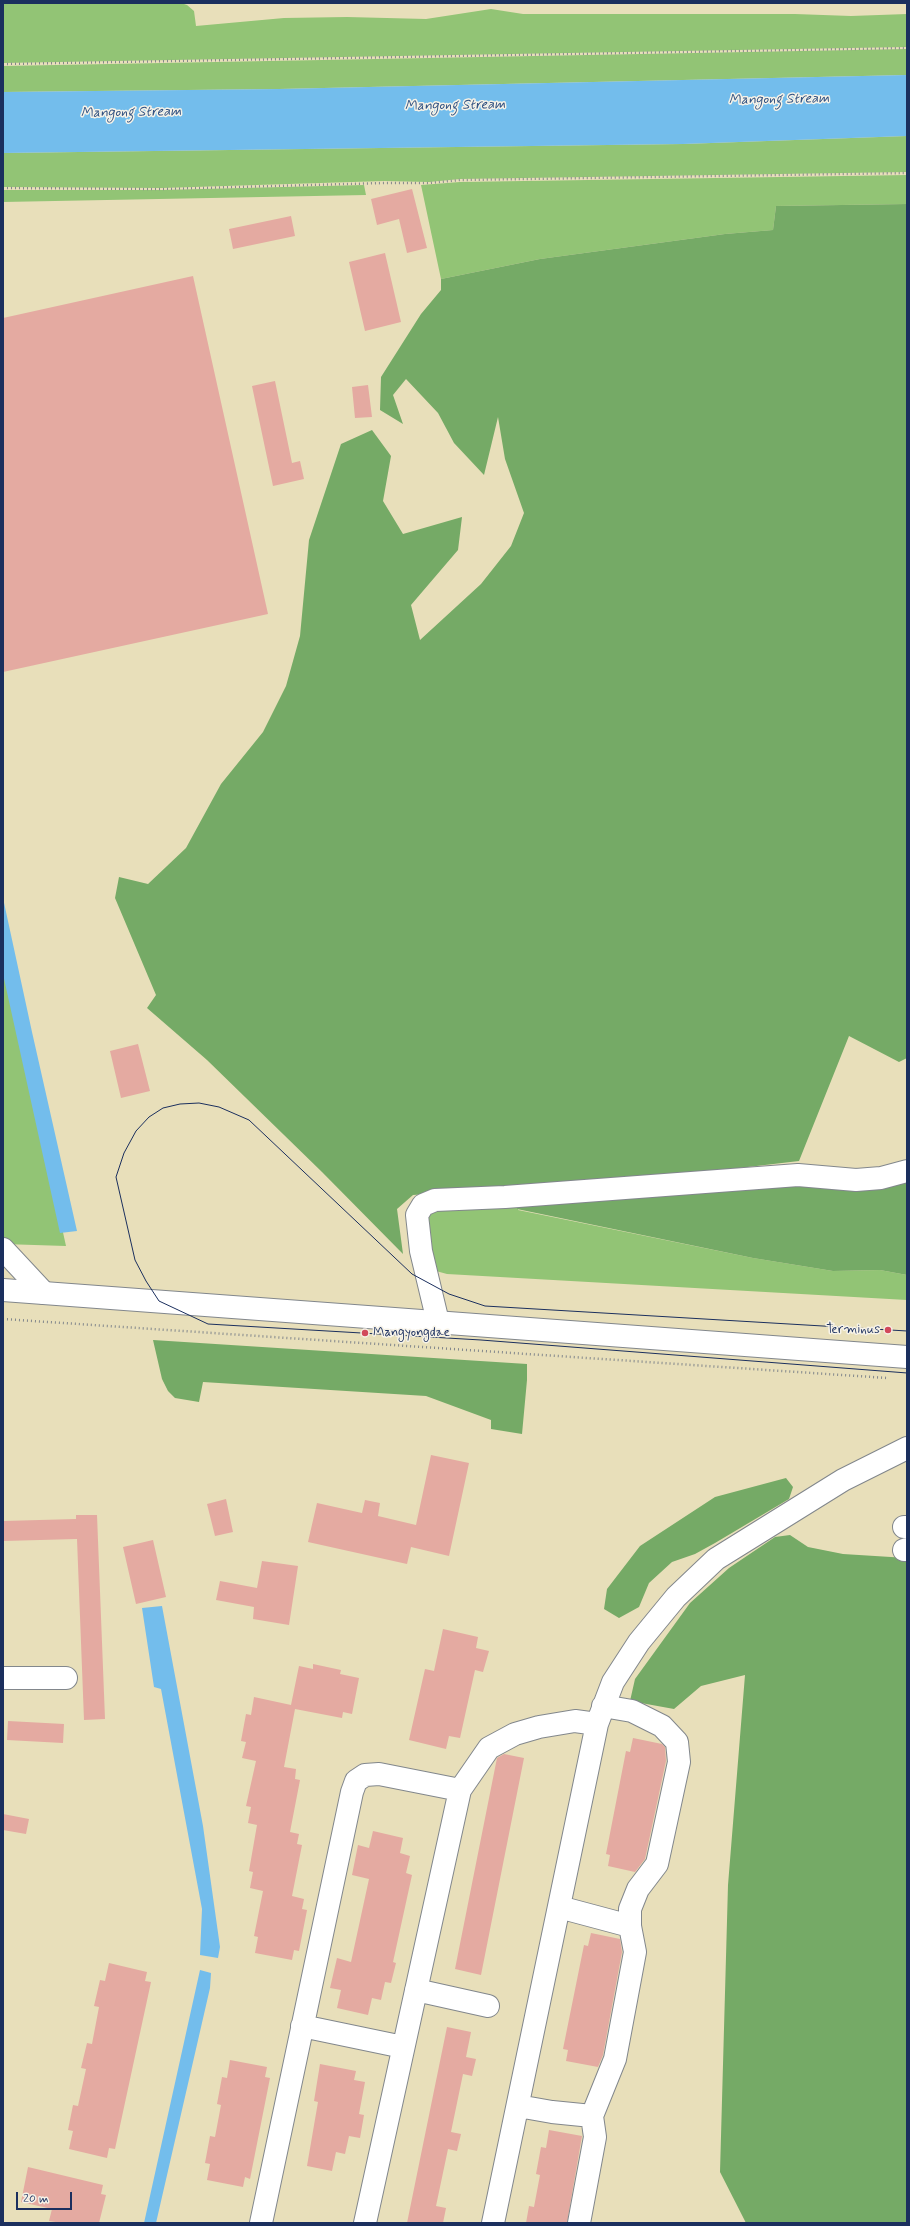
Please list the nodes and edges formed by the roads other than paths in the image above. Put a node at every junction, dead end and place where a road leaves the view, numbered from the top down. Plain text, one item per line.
1 (907, 1171) edge
2 (3, 1249) edge
3 (3, 1290) edge
4 (44, 1293) junction
5 (438, 1322) junction
6 (907, 1357) edge
7 (907, 1448) edge
8 (3, 1678) edge
9 (66, 1678) dead end
10 (600, 1715) junction
11 (460, 1790) junction
12 (560, 1907) junction
13 (630, 1926) junction
14 (416, 1990) junction
15 (488, 2006) dead end
16 (302, 2026) junction
17 (403, 2047) junction
18 (518, 2106) junction
19 (592, 2116) junction
20 (261, 2223) edge
21 (365, 2223) edge
22 (493, 2223) edge
23 (579, 2223) edge

1 - 5 street
2 - 4 street
3 - 4 street
4 - 5 street
5 - 6 street
7 - 10 street
8 - 9 street
10 - 11 street
10 - 12 street
10 - 13 street
11 - 14 street
11 - 16 street
12 - 13 street
12 - 18 street
13 - 19 street
14 - 15 street
14 - 17 street
16 - 17 street
16 - 20 street
17 - 21 street
18 - 19 street
18 - 22 street
19 - 23 street

